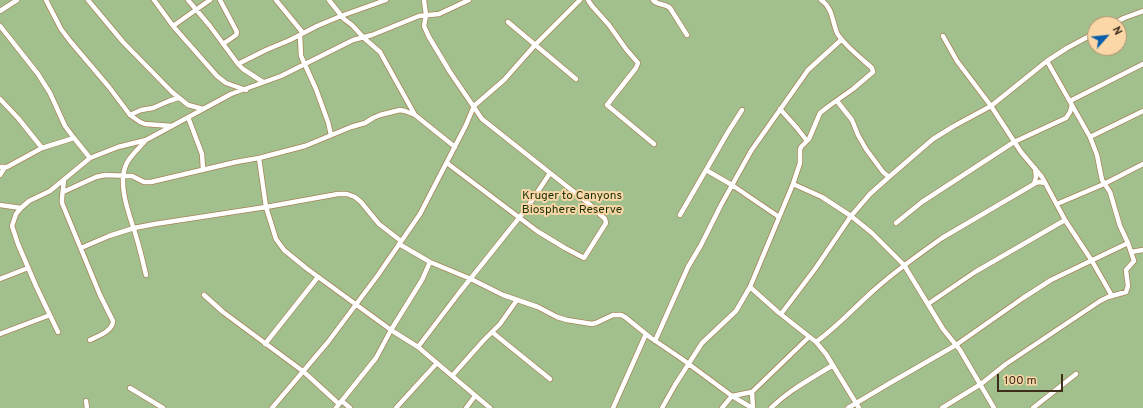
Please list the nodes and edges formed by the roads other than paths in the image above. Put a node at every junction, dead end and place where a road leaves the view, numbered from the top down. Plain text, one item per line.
1 (16, 0) edge
2 (46, 0) edge
3 (88, 0) edge
4 (154, 0) edge
5 (188, 0) edge
6 (210, 0) edge
7 (220, 0) edge
8 (276, 0) edge
9 (329, 0) edge
10 (386, 0) edge
11 (424, 0) edge
12 (469, 0) edge
13 (580, 0) edge
14 (588, 0) edge
15 (653, 0) edge
16 (821, 0) edge
17 (379, 1) edge
18 (196, 10) junction
19 (0, 11) edge
20 (1143, 12) edge
21 (426, 15) junction
22 (341, 16) junction
23 (1127, 17) edge
24 (508, 22) dead end
25 (0, 26) edge
26 (173, 26) junction
27 (301, 34) junction
28 (687, 35) dead end
29 (943, 36) dead end
30 (364, 38) junction
31 (1087, 38) edge
32 (841, 40) junction
33 (223, 44) junction
34 (535, 45) junction
35 (1046, 61) junction
36 (238, 64) junction
37 (1143, 64) edge
38 (305, 65) junction
39 (576, 79) dead end
40 (263, 82) junction
41 (246, 90) junction
42 (178, 98) junction
43 (0, 99) edge
44 (837, 101) junction
45 (1071, 103) junction
46 (474, 106) junction
47 (991, 106) junction
48 (203, 109) junction
49 (742, 110) dead end
50 (780, 110) junction
51 (1143, 111) edge
52 (130, 115) junction
53 (415, 115) junction
54 (188, 117) junction
55 (172, 126) junction
56 (331, 135) junction
57 (1090, 137) junction
58 (74, 138) junction
59 (146, 140) junction
60 (807, 141) junction
61 (1014, 142) junction
62 (654, 144) dead end
63 (42, 148) junction
64 (455, 148) junction
65 (90, 158) junction
66 (259, 158) junction
67 (447, 163) junction
68 (1143, 164) edge
69 (2, 167) edge
70 (1034, 167) junction
71 (203, 169) junction
72 (706, 170) junction
73 (550, 173) junction
74 (0, 175) edge
75 (123, 176) junction
76 (888, 177) junction
77 (64, 180) junction
78 (1046, 183) junction
79 (793, 184) junction
80 (1034, 184) junction
81 (1104, 184) junction
82 (732, 185) junction
83 (63, 192) junction
84 (1057, 204) junction
85 (0, 205) edge
86 (266, 207) junction
87 (21, 208) junction
88 (680, 215) dead end
89 (851, 216) junction
90 (520, 217) junction
91 (779, 217) junction
92 (1065, 220) junction
93 (896, 223) dead end
94 (134, 228) junction
95 (400, 242) junction
96 (1128, 242) junction
97 (81, 248) junction
98 (1143, 250) edge
99 (1131, 252) junction
100 (1092, 261) junction
101 (430, 262) junction
102 (904, 265) junction
103 (28, 268) junction
104 (146, 275) dead end
105 (318, 276) junction
106 (0, 279) edge
107 (471, 279) junction
108 (750, 287) junction
109 (204, 295) dead end
110 (1112, 296) junction
111 (517, 300) junction
112 (928, 304) junction
113 (356, 305) junction
114 (781, 314) junction
115 (50, 315) junction
116 (391, 330) junction
117 (58, 332) dead end
118 (492, 332) junction
119 (0, 334) edge
120 (646, 334) junction
121 (810, 337) junction
122 (90, 340) dead end
123 (655, 341) junction
124 (816, 342) junction
125 (265, 344) junction
126 (956, 345) junction
127 (418, 347) junction
128 (436, 363) junction
129 (689, 364) junction
130 (833, 365) junction
131 (304, 372) junction
132 (1076, 374) dead end
133 (452, 376) junction
134 (550, 378) dead end
135 (980, 384) junction
136 (130, 388) dead end
137 (752, 392) junction
138 (475, 396) junction
139 (732, 396) junction
140 (86, 401) dead end
141 (856, 403) junction
142 (339, 404) edge
143 (86, 408) edge
144 (163, 408) edge
145 (272, 408) edge
146 (350, 408) edge
147 (396, 408) edge
148 (466, 408) edge
149 (490, 408) edge
150 (613, 408) edge
151 (662, 408) edge
152 (722, 408) edge
153 (752, 408) edge
154 (771, 408) edge
155 (848, 408) edge
156 (859, 408) edge
157 (942, 408) edge
158 (994, 408) edge
159 (1033, 408) edge

1 - 19 street
2 - 52 street
3 - 42 street
4 - 26 street
5 - 18 street
6 - 18 street
7 - 33 street
8 - 27 street
9 - 22 street
10 - 17 street
11 - 21 street
12 - 21 street
13 - 34 street
14 - 62 street
15 - 28 street
16 - 32 street
17 - 22 street
18 - 26 street
18 - 33 street
20 - 23 street
21 - 30 street
21 - 46 street
22 - 27 street
22 - 30 street
24 - 34 street
25 - 58 street
26 - 41 street
27 - 36 street
27 - 38 street
29 - 47 street
30 - 38 street
30 - 53 street
31 - 35 street
32 - 44 street
32 - 50 street
33 - 36 street
34 - 39 street
34 - 46 street
35 - 45 street
35 - 47 street
36 - 40 street
37 - 45 street
38 - 40 street
38 - 56 street
40 - 41 street
41 - 48 street
42 - 48 street
42 - 52 street
43 - 63 street
44 - 60 street
44 - 76 street
45 - 57 street
45 - 61 street
46 - 64 street
46 - 73 street
47 - 61 street
47 - 76 street
48 - 54 street
49 - 72 street
50 - 60 street
50 - 82 street
51 - 57 street
52 - 55 street
53 - 56 street
53 - 64 street
54 - 55 street
54 - 71 street
55 - 59 street
56 - 66 street
57 - 81 street
58 - 63 street
58 - 65 street
59 - 65 street
59 - 75 street
60 - 79 street
61 - 70 street
61 - 93 street
63 - 69 street
64 - 67 street
65 - 77 street
66 - 71 street
66 - 86 street
67 - 90 street
67 - 95 street
68 - 81 street
69 - 74 street
70 - 78 street
70 - 80 street
71 - 75 street
72 - 82 street
72 - 88 street
73 - 90 street
73 - 90 street
75 - 83 street
75 - 94 street
76 - 89 street
77 - 83 street
77 - 87 street
78 - 80 street
78 - 84 street
79 - 89 street
79 - 91 street
80 - 102 street
81 - 84 street
81 - 96 street
82 - 91 street
82 - 123 street
83 - 97 street
84 - 92 street
85 - 87 street
86 - 94 street
86 - 95 street
86 - 105 street
87 - 103 street
89 - 102 street
89 - 114 street
90 - 107 street
91 - 108 street
92 - 100 street
92 - 112 street
94 - 97 street
94 - 104 street
95 - 101 street
95 - 113 street
96 - 99 street
96 - 100 street
97 - 122 street
98 - 99 street
99 - 110 street
100 - 110 street
100 - 126 street
101 - 107 street
101 - 116 street
102 - 112 street
102 - 124 street
103 - 106 street
103 - 115 street
105 - 113 street
105 - 125 street
107 - 111 street
107 - 127 street
108 - 114 street
108 - 129 street
109 - 125 street
110 - 135 street
111 - 118 street
111 - 120 street
112 - 126 street
113 - 116 street
113 - 131 street
114 - 121 street
115 - 117 street
115 - 119 street
116 - 127 street
116 - 142 street
118 - 133 street
118 - 134 street
120 - 123 street
120 - 150 street
121 - 124 street
121 - 137 street
123 - 129 street
124 - 130 street
125 - 131 street
126 - 135 street
126 - 141 street
127 - 128 street
128 - 133 street
128 - 147 street
129 - 139 street
129 - 151 street
130 - 141 street
130 - 154 street
131 - 142 street
131 - 145 street
132 - 159 street
133 - 138 street
135 - 157 street
135 - 158 street
136 - 144 street
137 - 139 street
137 - 153 street
138 - 148 street
138 - 149 street
139 - 152 street
139 - 153 street
140 - 143 street
141 - 155 street
141 - 156 street
142 - 146 street

